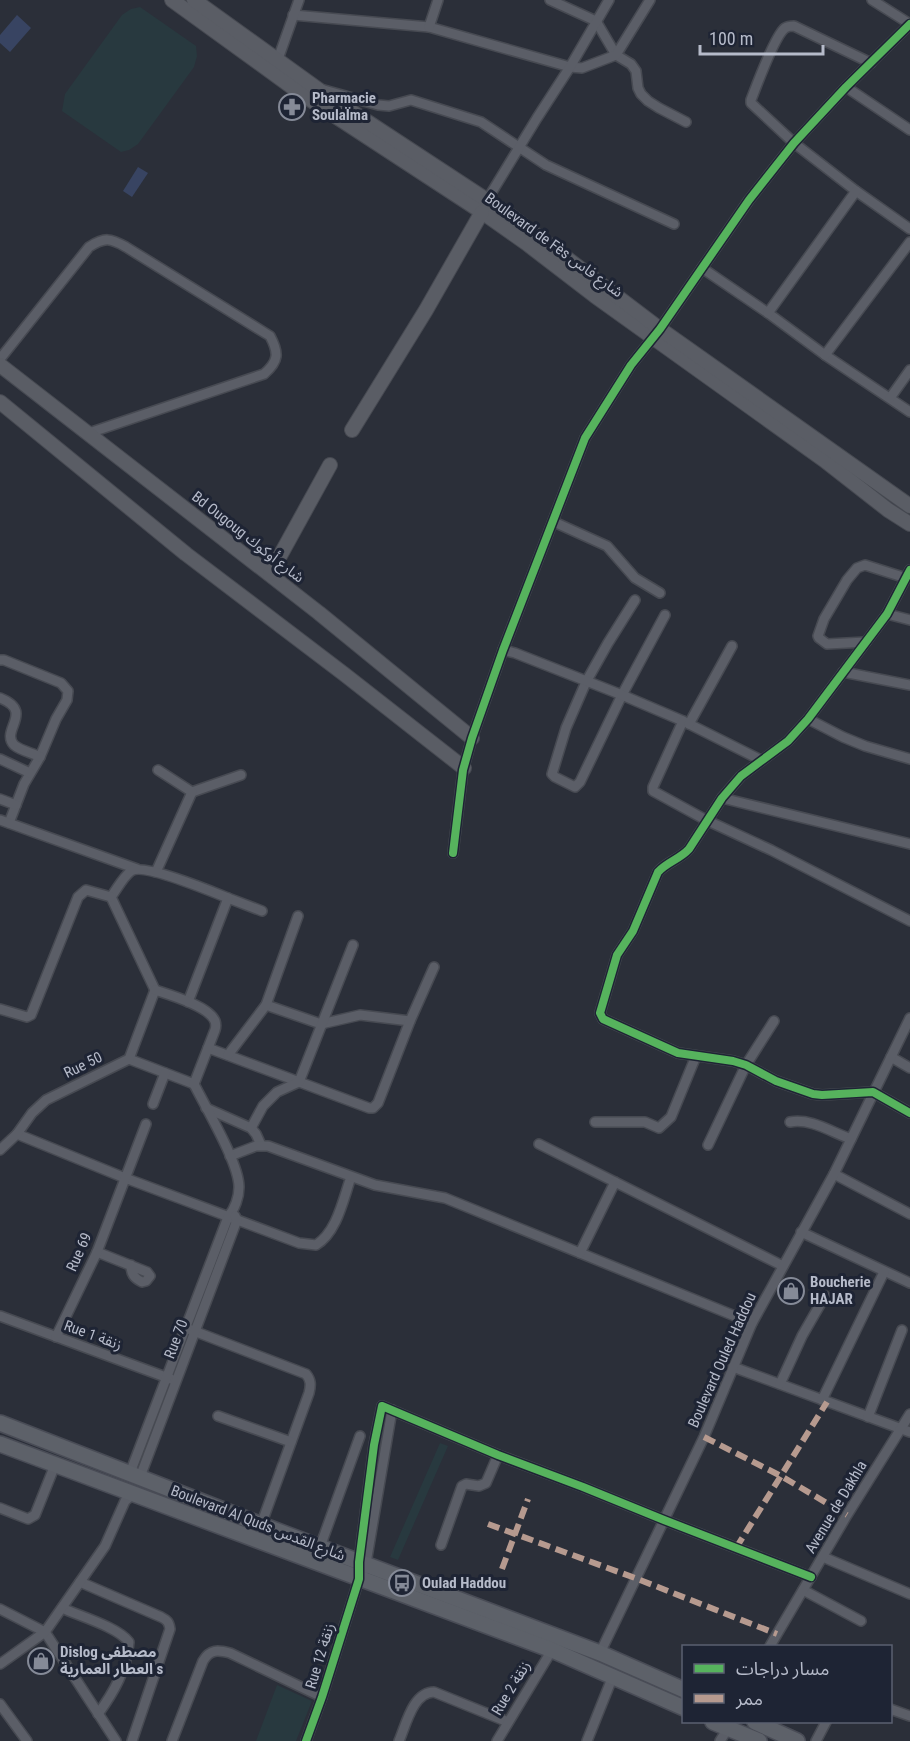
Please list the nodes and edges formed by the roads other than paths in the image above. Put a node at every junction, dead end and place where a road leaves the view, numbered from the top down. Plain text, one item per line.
1 (172, 0) edge
2 (195, 0) edge
3 (298, 0) edge
4 (438, 0) edge
5 (550, 0) edge
6 (609, 0) edge
7 (650, 0) edge
8 (872, 0) edge
9 (293, 15) junction
10 (596, 21) junction
11 (910, 24) edge
12 (429, 27) junction
13 (616, 55) junction
14 (278, 59) junction
15 (871, 63) junction
16 (570, 67) junction
17 (846, 87) junction
18 (319, 90) junction
19 (686, 122) dead end
20 (910, 130) edge
21 (794, 143) junction
22 (519, 148) junction
23 (856, 191) junction
24 (485, 206) junction
25 (674, 224) dead end
26 (910, 229) edge
27 (910, 242) edge
28 (702, 268) junction
29 (768, 313) junction
30 (656, 333) junction
31 (825, 355) junction
32 (0, 359) edge
33 (0, 365) edge
34 (910, 370) edge
35 (890, 398) junction
36 (0, 402) edge
37 (910, 412) edge
38 (352, 430) dead end
39 (89, 433) junction
40 (330, 465) dead end
41 (910, 506) edge
42 (554, 522) junction
43 (910, 524) edge
44 (270, 574) junction
45 (908, 574) edge
46 (660, 593) dead end
47 (635, 600) dead end
48 (887, 614) junction
49 (665, 615) dead end
50 (910, 620) edge
51 (866, 642) junction
52 (732, 646) dead end
53 (503, 650) junction
54 (0, 660) edge
55 (843, 672) junction
56 (586, 682) junction
57 (910, 685) edge
58 (622, 695) junction
59 (0, 698) edge
60 (808, 719) junction
61 (686, 722) junction
62 (472, 738) junction
63 (40, 757) junction
64 (0, 759) edge
65 (910, 759) edge
66 (761, 760) junction
67 (464, 768) junction
68 (158, 771) dead end
69 (30, 773) junction
70 (241, 775) dead end
71 (192, 792) junction
72 (722, 798) junction
73 (0, 799) edge
74 (16, 805) junction
75 (706, 820) junction
76 (4, 821) edge
77 (910, 844) edge
78 (453, 853) dead end
79 (137, 869) junction
80 (156, 872) junction
81 (111, 897) junction
82 (228, 898) junction
83 (262, 911) dead end
84 (298, 916) dead end
85 (910, 921) edge
86 (353, 945) dead end
87 (434, 967) dead end
88 (155, 990) junction
89 (188, 1002) junction
90 (266, 1005) junction
91 (0, 1009) edge
92 (910, 1018) edge
93 (410, 1021) junction
94 (774, 1021) dead end
95 (321, 1024) junction
96 (208, 1048) junction
97 (228, 1055) junction
98 (696, 1056) junction
99 (891, 1057) junction
100 (129, 1059) junction
101 (746, 1065) junction
102 (910, 1068) edge
103 (165, 1073) junction
104 (299, 1082) junction
105 (194, 1084) junction
106 (873, 1092) junction
107 (153, 1104) dead end
108 (206, 1108) junction
109 (910, 1113) edge
110 (595, 1122) dead end
111 (790, 1122) dead end
112 (146, 1124) dead end
113 (251, 1128) junction
114 (18, 1134) junction
115 (851, 1138) junction
116 (539, 1144) dead end
117 (708, 1144) dead end
118 (261, 1145) junction
119 (0, 1150) edge
120 (230, 1156) junction
121 (834, 1174) junction
122 (351, 1177) junction
123 (125, 1178) junction
124 (615, 1182) junction
125 (910, 1214) edge
126 (233, 1216) junction
127 (801, 1232) junction
128 (97, 1252) junction
129 (580, 1253) junction
130 (131, 1265) dead end
131 (783, 1266) junction
132 (884, 1272) junction
133 (910, 1283) edge
134 (825, 1296) dead end
135 (0, 1316) edge
136 (752, 1323) junction
137 (190, 1330) junction
138 (902, 1330) dead end
139 (56, 1337) junction
140 (733, 1368) junction
141 (171, 1379) junction
142 (780, 1384) junction
143 (822, 1400) junction
144 (392, 1410) junction
145 (910, 1414) edge
146 (218, 1416) dead end
147 (868, 1417) junction
148 (0, 1423) edge
149 (905, 1430) edge
150 (360, 1436) dead end
151 (291, 1442) junction
152 (0, 1444) edge
153 (498, 1455) junction
154 (55, 1465) junction
155 (135, 1475) junction
156 (127, 1496) junction
157 (0, 1509) edge
158 (664, 1520) junction
159 (261, 1525) junction
160 (441, 1545) dead end
161 (320, 1547) junction
162 (823, 1557) junction
163 (363, 1563) junction
164 (811, 1577) junction
165 (359, 1579) junction
166 (80, 1582) junction
167 (803, 1590) junction
168 (910, 1594) edge
169 (62, 1608) junction
170 (0, 1609) edge
171 (861, 1621) dead end
172 (45, 1632) junction
173 (771, 1645) edge
174 (552, 1650) junction
175 (600, 1653) junction
176 (0, 1664) edge
177 (613, 1676) junction
178 (682, 1688) edge
179 (322, 1697) junction
180 (0, 1704) edge
181 (682, 1707) edge
182 (892, 1709) edge
183 (98, 1714) junction
184 (910, 1716) edge
185 (508, 1722) junction
186 (757, 1723) edge
187 (825, 1723) edge
188 (722, 1729) edge
189 (27, 1741) edge
190 (116, 1741) edge
191 (132, 1741) edge
192 (172, 1741) edge
193 (306, 1741) edge
194 (399, 1741) edge
195 (497, 1741) edge
196 (587, 1741) edge
197 (759, 1741) edge
198 (797, 1741) edge
199 (816, 1741) edge

1 - 24 main road, Boulevard de Fès شارع فاس
2 - 14 main road, Boulevard de Fès شارع فاس
3 - 9 street
4 - 12 street
5 - 10 street
6 - 10 street
7 - 13 street
8 - 11 street
9 - 12 street
9 - 14 street
10 - 13 street
10 - 16 street
11 - 15 street
12 - 16 street
13 - 16 street
13 - 19 street
14 - 18 main road, Boulevard de Fès شارع فاس
15 - 17 street
15 - 21 street
16 - 22 street
17 - 20 street
17 - 21 street
18 - 22 street
18 - 24 main road, Boulevard de Fès شارع فاس
21 - 23 street
21 - 28 street
22 - 24 street
22 - 25 street
23 - 26 street
23 - 29 street
24 - 30 main road, Boulevard de Fès شارع فاس
24 - 38 main road
27 - 31 street
28 - 29 street
28 - 30 street
29 - 31 street
30 - 41 main road, Boulevard de Fès شارع فاس
30 - 42 street
30 - 43 main road, Boulevard de Fès شارع فاس
31 - 35 street
32 - 39 street
33 - 39 main road, Bd Ougoug شارع أوكوك
34 - 35 street
35 - 37 street
36 - 67 main road
39 - 44 main road, Bd Ougoug شارع أوكوك
40 - 44 main road
42 - 46 street
42 - 53 street
44 - 62 main road, Bd Ougoug شارع أوكوك
45 - 48 street
45 - 51 street
47 - 56 street
48 - 50 street
48 - 51 street
49 - 58 street
51 - 55 street
52 - 61 street
53 - 56 street
53 - 62 street
54 - 63 street
55 - 57 street
55 - 60 street
56 - 58 street
56 - 58 street
58 - 61 street
59 - 63 street
60 - 65 street
60 - 66 street
61 - 66 street
61 - 75 street
62 - 67 street
63 - 69 street
64 - 69 street
66 - 72 street
67 - 78 street
68 - 71 street
69 - 74 street
70 - 71 street
71 - 80 street
72 - 75 street
72 - 77 street
73 - 74 street
74 - 76 street
75 - 85 street
75 - 98 street
76 - 79 street
79 - 80 street
79 - 81 street
80 - 82 street
81 - 88 street
81 - 91 street
82 - 83 street
82 - 89 street
84 - 90 street
86 - 95 street
87 - 93 street
88 - 89 street
88 - 100 street
89 - 96 street
90 - 95 street
90 - 97 street
92 - 99 street, Boulevard Ouled Haddou
93 - 95 street
93 - 104 street
94 - 101 street
95 - 104 street
96 - 97 street
96 - 105 street
97 - 104 street
98 - 101 street
98 - 110 street
99 - 102 street
99 - 106 street, Boulevard Ouled Haddou
100 - 103 street
100 - 114 street, Rue 50
101 - 106 street
101 - 117 street
103 - 105 street
103 - 107 street
104 - 113 street
105 - 108 street, Rue 70
106 - 109 street
106 - 115 street, Boulevard Ouled Haddou
108 - 113 street
108 - 120 street, Rue 70
111 - 115 street
112 - 123 street, Rue 69
113 - 118 street
114 - 119 street, Rue 50
114 - 123 street
115 - 121 street, Boulevard Ouled Haddou
116 - 124 street
118 - 120 street
118 - 122 street
120 - 126 street, Rue 70
121 - 125 street
121 - 127 street, Boulevard Ouled Haddou
122 - 126 street
122 - 129 street
123 - 126 street
123 - 128 street, Rue 69
124 - 129 street
124 - 131 street
126 - 137 street, Rue 70
127 - 131 street, Boulevard Ouled Haddou
127 - 132 street
128 - 130 street
128 - 139 street, Rue 69
129 - 136 street
131 - 136 street, Boulevard Ouled Haddou
132 - 133 street
132 - 143 street
134 - 142 street
135 - 139 street, Rue 1 زنقة
136 - 140 street, Boulevard Ouled Haddou
137 - 141 street, Rue 70
137 - 151 street
138 - 147 street
139 - 141 street, Rue 1 زنقة
140 - 142 street
140 - 158 street, Boulevard Ouled Haddou
141 - 155 street, Rue 70
142 - 143 street
143 - 147 street
144 - 153 street
144 - 163 street
144 - 163 street
145 - 149 street, Avenue de Dakhla
146 - 151 street
147 - 149 street
148 - 155 main road, Boulevard Al Quds شارع القدس
149 - 162 street, Avenue de Dakhla
150 - 161 street
151 - 159 street
152 - 154 main road, Boulevard Al Quds شارع القدس
153 - 158 street
153 - 160 street
154 - 156 main road, Boulevard Al Quds شارع القدس
154 - 157 street
155 - 159 main road, Boulevard Al Quds شارع القدس
156 - 165 main road, Boulevard Al Quds شارع القدس
156 - 166 street
158 - 164 street
158 - 175 street, Boulevard Ouled Haddou
159 - 161 main road, Boulevard Al Quds شارع القدس
161 - 163 main road, Boulevard Al Quds شارع القدس
162 - 164 street, Avenue de Dakhla
162 - 168 street
163 - 165 street, Rue 12 زنقة
163 - 175 main road, Boulevard Al Quds شارع القدس
164 - 167 street, Avenue de Dakhla
165 - 174 main road, Boulevard Al Quds شارع القدس
165 - 179 street, Rue 12 زنقة
166 - 169 street
166 - 191 street
167 - 171 street
167 - 173 street, Avenue de Dakhla
169 - 172 street
169 - 183 street
170 - 172 street
172 - 176 street
172 - 183 street
174 - 177 main road, Boulevard Al Quds شارع القدس
174 - 185 street, Rue 2 زنقة
175 - 178 main road, Boulevard Al Quds شارع القدس
177 - 181 main road, Boulevard Al Quds شارع القدس
177 - 196 street
179 - 192 street
179 - 193 street, Rue 12 زنقة
180 - 189 street
182 - 184 street
183 - 190 street
185 - 194 street
185 - 195 street, Rue 2 زنقة
186 - 198 main road
187 - 199 street
188 - 197 main road

